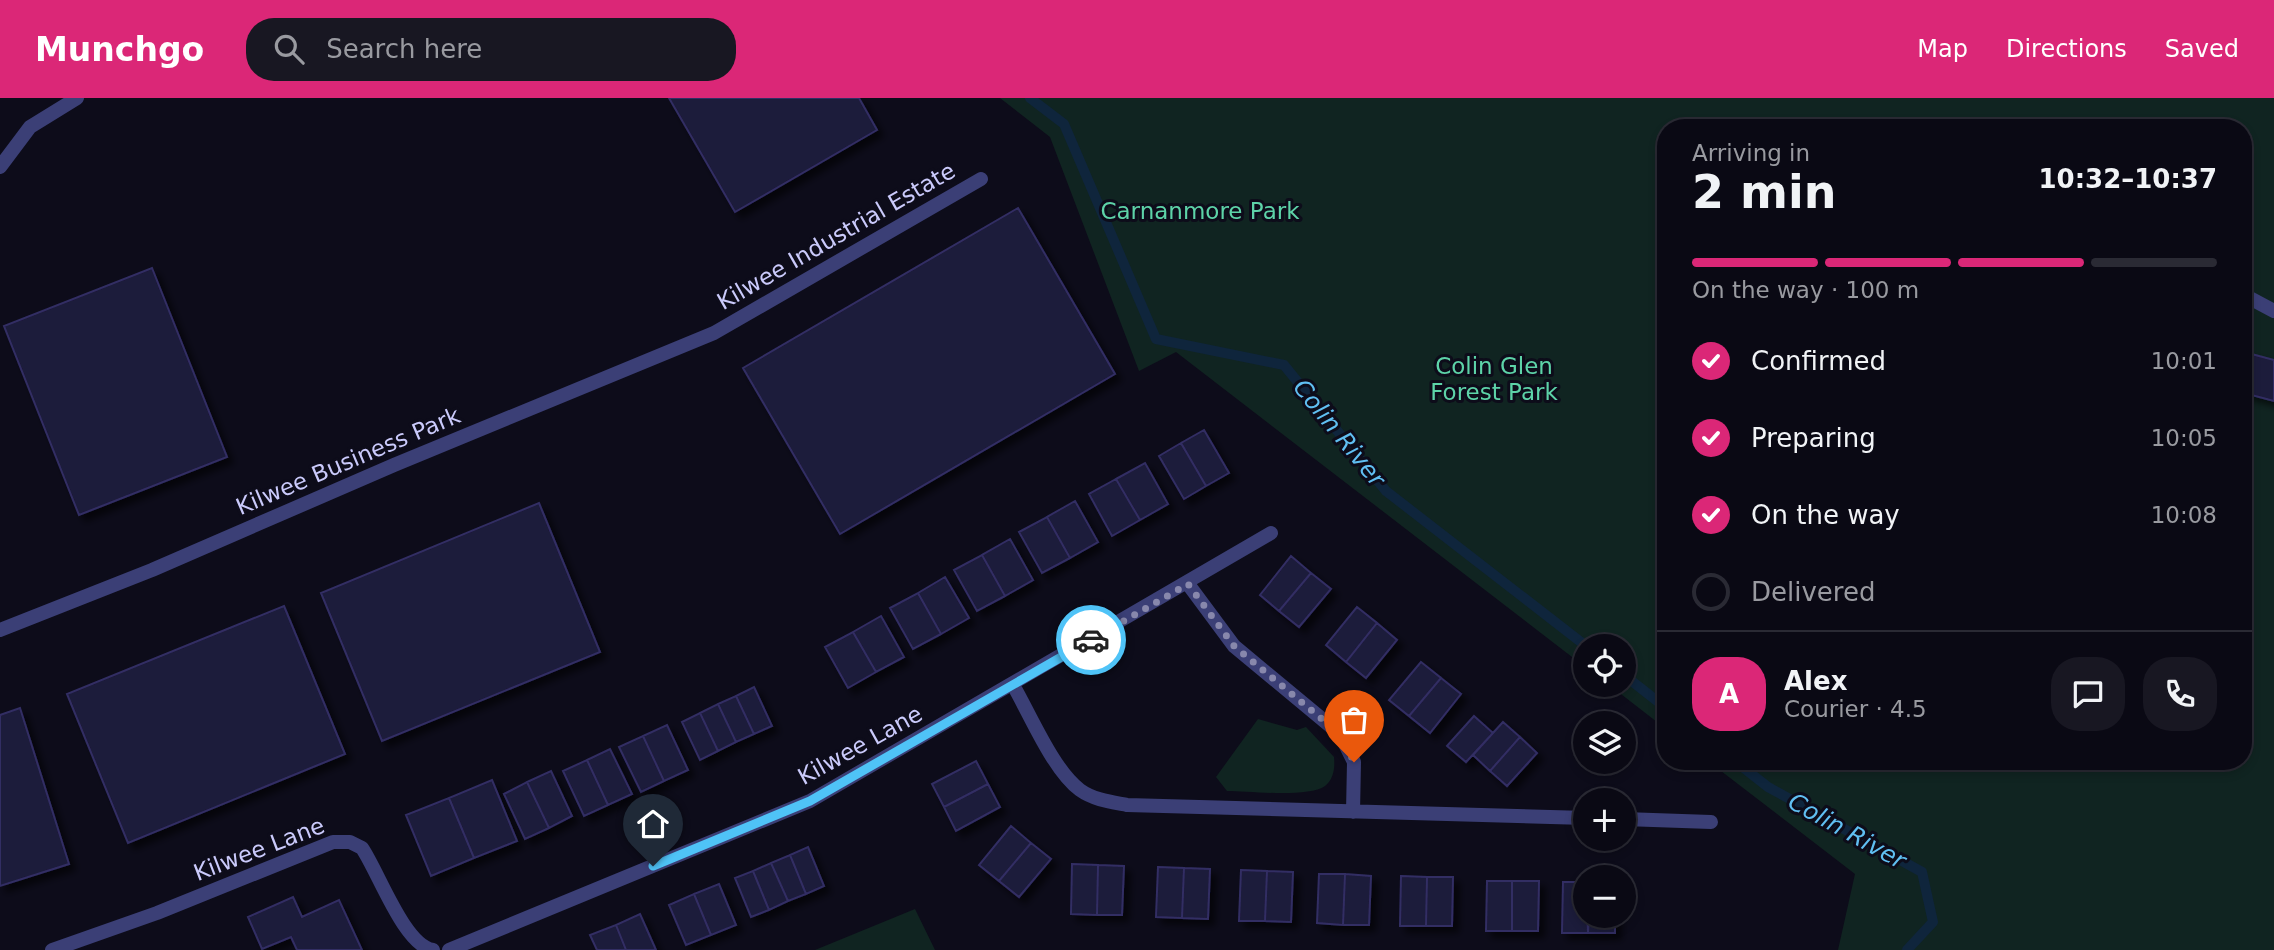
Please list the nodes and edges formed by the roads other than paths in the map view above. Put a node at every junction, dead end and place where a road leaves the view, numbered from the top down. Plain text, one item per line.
1 (77, 98) edge
2 (0, 167) edge
3 (981, 179) dead end
4 (2252, 299) edge
5 (2274, 311) edge
6 (714, 333) joint
7 (1271, 533) dead end
8 (1188, 584) junction
9 (0, 629) edge
10 (1013, 685) junction
11 (1353, 812) junction
12 (1573, 818) edge
13 (1636, 820) edge
14 (1711, 822) dead end
15 (52, 950) edge
16 (433, 950) edge
17 (449, 950) edge

1 - 2 street
3 - 6 street, Kilwee Industrial Estate
4 - 5 street
6 - 9 street, Kilwee Business Park
7 - 8 street, Kilwee Lane
8 - 10 street, Kilwee Lane
8 - 11 street
10 - 11 street
10 - 17 street, Kilwee Lane
11 - 12 street
13 - 14 street
15 - 16 street, Kilwee Lane

